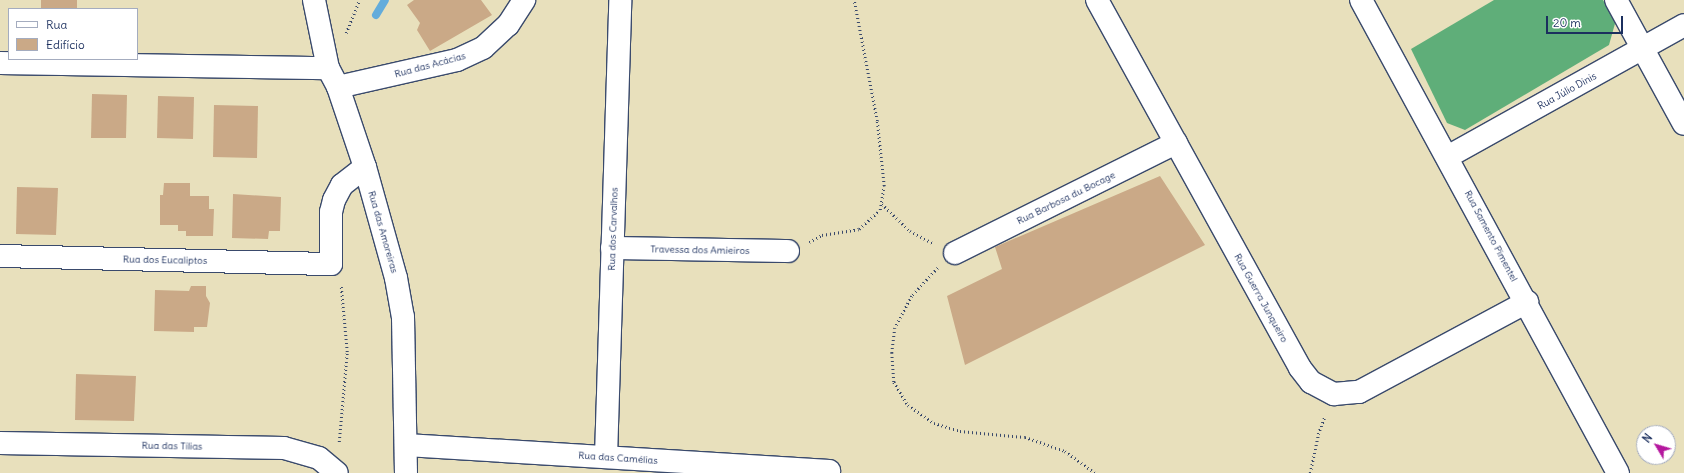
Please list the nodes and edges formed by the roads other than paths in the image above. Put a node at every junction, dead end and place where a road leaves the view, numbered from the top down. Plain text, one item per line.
1 (314, 0) edge
2 (524, 0) edge
3 (620, 0) edge
4 (1097, 0) edge
5 (1361, 0) edge
6 (1616, 0) edge
7 (1684, 25) edge
8 (1643, 49) junction
9 (0, 63) edge
10 (333, 78) junction
11 (1684, 124) edge
12 (1176, 143) junction
13 (1449, 156) junction
14 (365, 167) junction
15 (612, 248) junction
16 (961, 250) road end
17 (788, 251) road end
18 (0, 256) edge
19 (1527, 302) junction
20 (0, 443) edge
21 (406, 444) junction
22 (606, 457) junction
23 (336, 471) edge
24 (829, 471) dead end
25 (406, 473) edge
26 (1618, 473) edge

1 - 10 street, Rua das Amoreiras
2 - 10 street, Rua das Acácias
3 - 15 street, Rua dos Carvalhos
4 - 12 street, Rua Guerra Junqueiro
5 - 13 street, Rua Samento Pimentel
6 - 8 street
7 - 8 street, Rua Júlio Dinis
8 - 11 street
8 - 13 street, Rua Júlio Dinis
9 - 10 street, Rua das Acácias
10 - 14 street, Rua das Amoreiras
12 - 16 street, Rua Barbosa du Bocage
12 - 19 street, Rua Guerra Junqueiro
13 - 19 street, Rua Samento Pimentel
14 - 18 street, Rua dos Eucaliptos
14 - 21 street, Rua das Amoreiras
15 - 17 street, Travessa dos Amieiros
15 - 22 street, Rua dos Carvalhos
19 - 26 street, Rua Samento Pimentel
20 - 23 street, Rua das Tílias
21 - 22 street, Rua das Camélias
21 - 25 street, Rua das Amoreiras
22 - 24 street, Rua das Camélias

